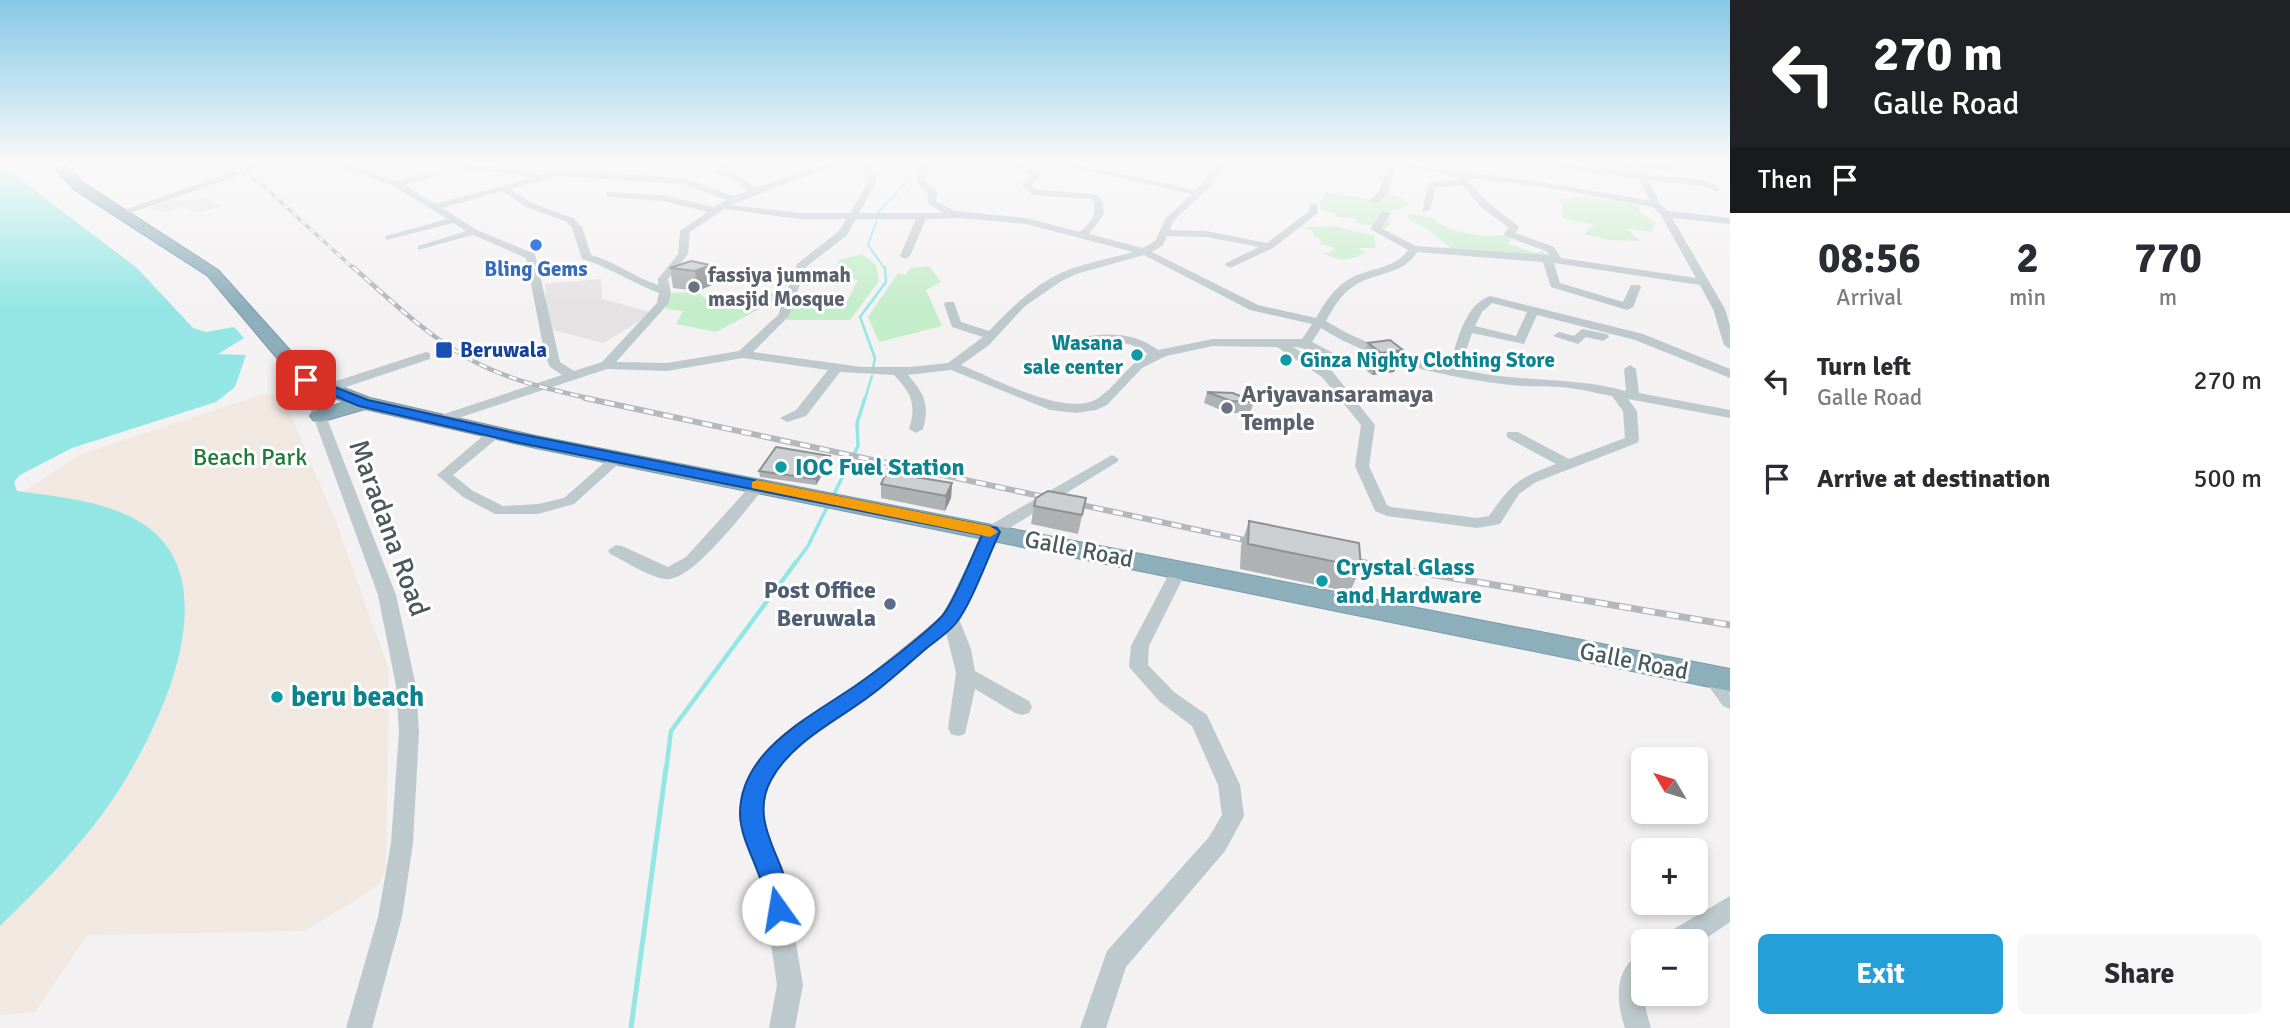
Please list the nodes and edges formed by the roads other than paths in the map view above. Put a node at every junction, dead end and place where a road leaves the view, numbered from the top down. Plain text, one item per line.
1 (118, 211) edge
2 (127, 211) edge
3 (437, 211) edge
4 (545, 211) edge
5 (712, 211) edge
6 (747, 211) edge
7 (854, 211) edge
8 (950, 211) edge
9 (1101, 211) edge
10 (1179, 211) edge
11 (1313, 211) edge
12 (1490, 211) edge
13 (1661, 211) edge
14 (121, 213) junction
15 (1386, 213) dead end
16 (852, 214) junction
17 (959, 215) junction
18 (1665, 215) junction
19 (922, 217) junction
20 (454, 220) junction
21 (1730, 221) edge
22 (474, 232) junction
23 (1164, 233) junction
24 (1082, 236) junction
25 (390, 238) dead end
26 (1269, 246) junction
27 (422, 247) dead end
28 (1414, 249) junction
29 (1145, 252) junction
30 (905, 256) dead end
31 (1551, 258) junction
32 (1230, 265) dead end
33 (1705, 283) junction
34 (1634, 287) dead end
35 (665, 291) junction
36 (950, 304) dead end
37 (1534, 309) junction
38 (1321, 323) junction
39 (1468, 328) junction
40 (991, 335) junction
41 (1559, 337) dead end
42 (1646, 340) junction
43 (1082, 341) dead end
44 (1304, 343) junction
45 (1730, 345) edge
46 (1282, 346) junction
47 (743, 354) junction
48 (1157, 355) junction
49 (426, 356) dead end
50 (1333, 358) dead end
51 (606, 365) junction
52 (952, 366) junction
53 (837, 367) junction
54 (1630, 369) dead end
55 (898, 371) junction
56 (1453, 372) junction
57 (1730, 374) edge
58 (572, 376) junction
59 (306, 380) junction
60 (326, 389) junction
61 (1616, 392) junction
62 (1633, 395) junction
63 (364, 403) junction
64 (1730, 414) edge
65 (320, 416) junction
66 (787, 418) dead end
67 (440, 420) junction
68 (916, 429) dead end
69 (495, 433) junction
70 (1513, 435) dead end
71 (618, 458) junction
72 (1112, 459) dead end
73 (1567, 464) junction
74 (759, 485) junction
75 (809, 494) joint
76 (863, 505) joint
77 (991, 532) junction
78 (616, 550) dead end
79 (1179, 570) junction
80 (950, 619) junction
81 (968, 676) junction
82 (1721, 678) edge
83 (1730, 701) edge
84 (1023, 707) dead end
85 (958, 728) dead end
86 (1730, 907) edge
87 (1700, 929) edge
88 (1631, 990) edge
89 (359, 1028) edge
90 (782, 1028) edge
91 (1093, 1028) edge
92 (1638, 1028) edge

1 - 14 highway, Galle Road
2 - 14 street
3 - 20 street
4 - 35 street
5 - 35 street
6 - 16 street
7 - 16 street
8 - 17 street
9 - 24 street
10 - 23 street
11 - 26 street
12 - 31 street
13 - 18 street
14 - 59 highway, Galle Road
15 - 28 street
16 - 19 street
16 - 47 street
17 - 19 street
17 - 24 street
18 - 21 street
18 - 33 street
19 - 30 street
20 - 22 street
20 - 25 street
22 - 27 street
22 - 58 street
23 - 26 street
23 - 29 street
24 - 29 street
26 - 32 street
28 - 31 street
28 - 38 street
29 - 38 street
29 - 40 street
31 - 33 street
31 - 34 street
33 - 45 street
35 - 51 street
36 - 40 street
37 - 39 street
37 - 39 street
37 - 42 street
38 - 44 street
38 - 56 street
39 - 56 street
40 - 52 street
41 - 42 street
42 - 57 street
43 - 48 street
44 - 46 street
44 - 50 street
46 - 48 street
46 - 73 street
47 - 51 street
47 - 53 street
48 - 52 street
49 - 60 street
51 - 58 street
52 - 55 street
53 - 55 street
53 - 66 street
54 - 62 street
55 - 68 street
56 - 61 street
58 - 67 street
59 - 60 highway, Galle Road
59 - 65 street, Maradana Road
60 - 63 highway, Galle Road
61 - 62 street
61 - 73 street
62 - 64 street
63 - 65 highway
63 - 67 highway, Galle Road
65 - 89 street, Maradana Road
67 - 69 highway, Galle Road
69 - 71 highway, Galle Road
69 - 71 street
70 - 73 street
71 - 74 highway, Galle Road
72 - 77 street
74 - 75 highway, Galle Road
74 - 78 street
75 - 76 highway, Galle Road
76 - 77 highway, Galle Road
77 - 79 highway, Galle Road
77 - 80 street
79 - 82 highway, Galle Road
79 - 91 street
80 - 81 street
80 - 90 street
81 - 84 street
81 - 85 street
82 - 83 street
86 - 87 street
88 - 92 street

